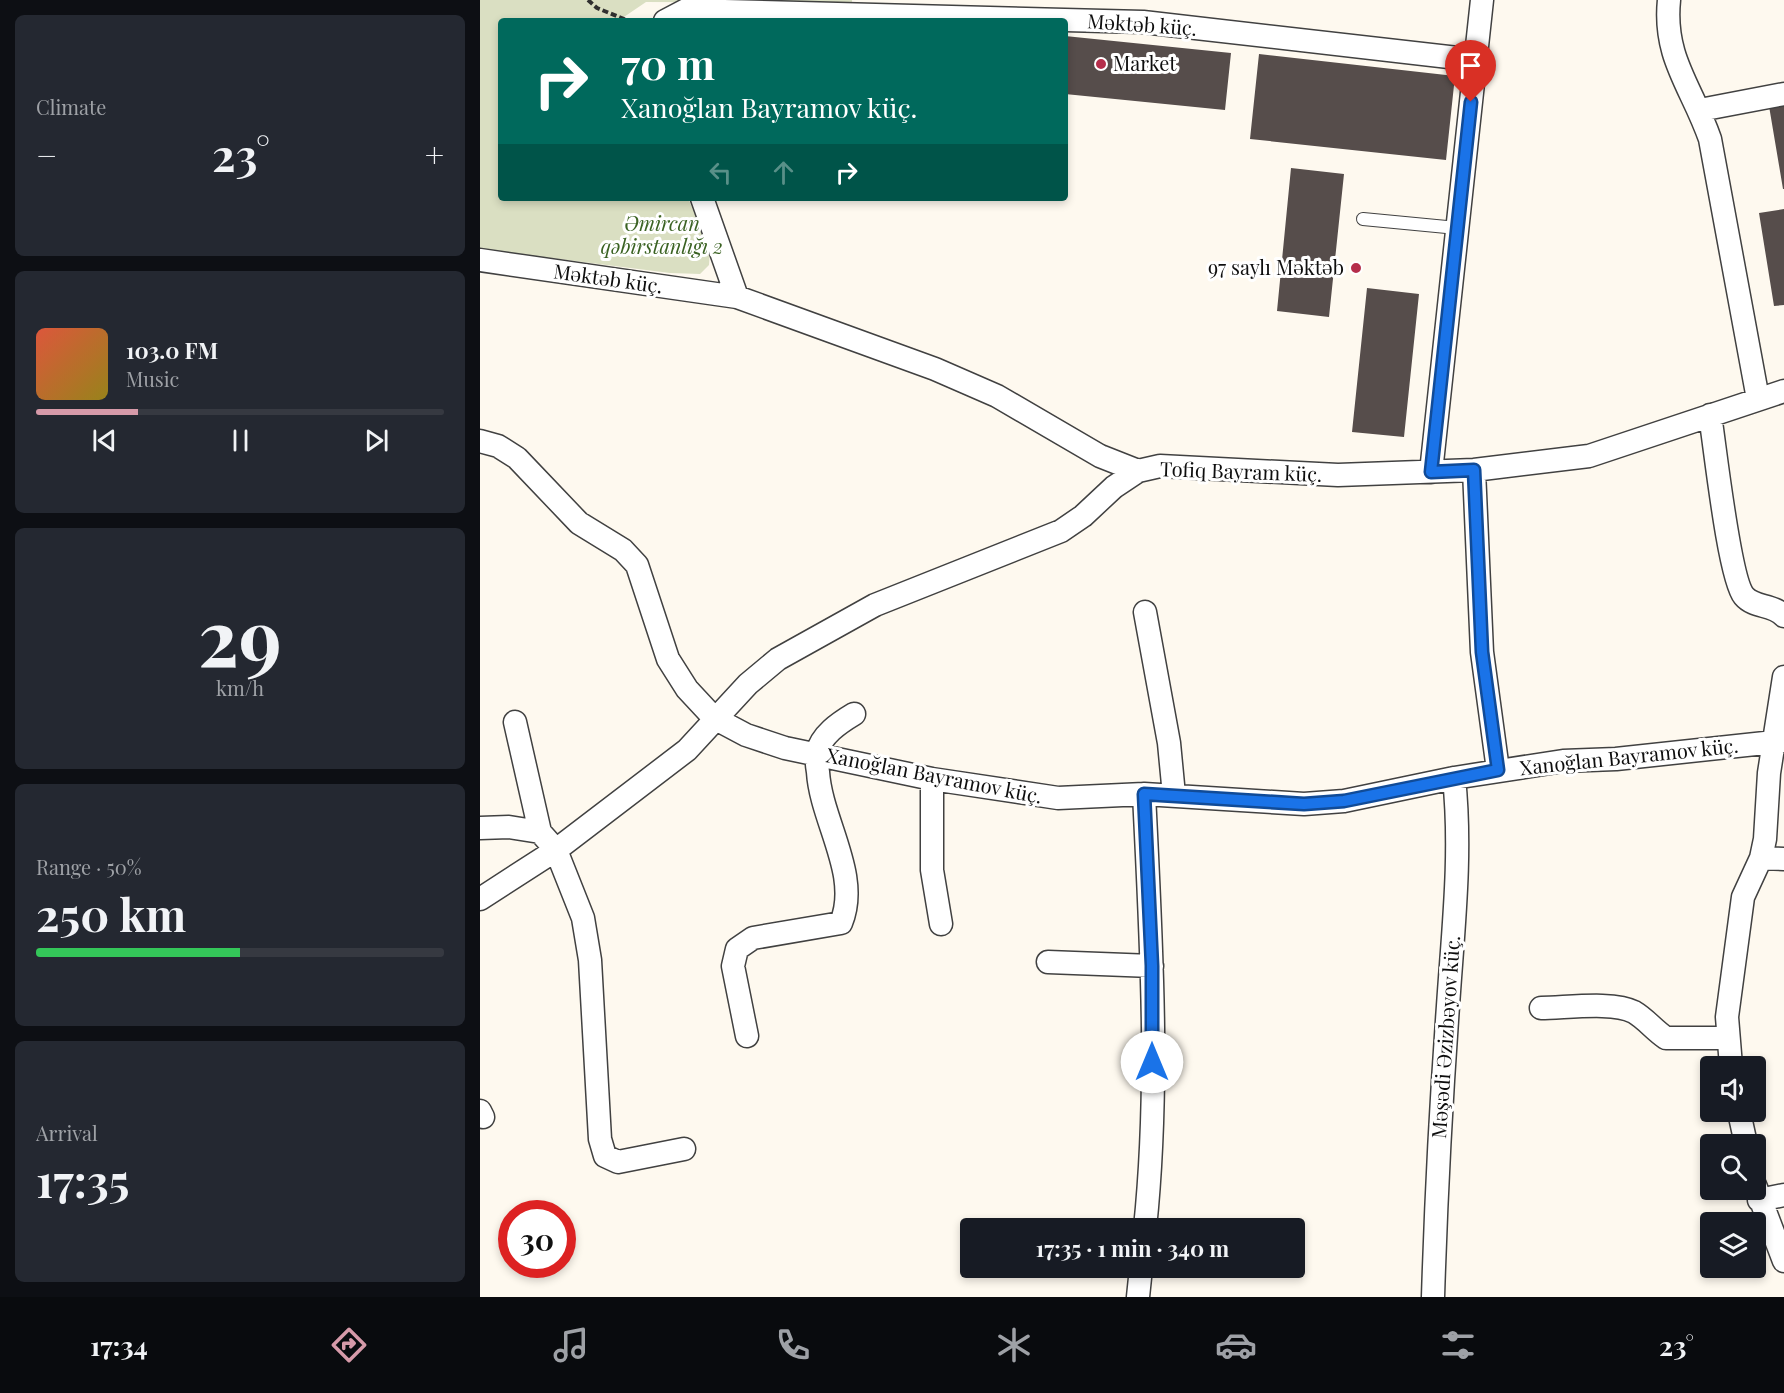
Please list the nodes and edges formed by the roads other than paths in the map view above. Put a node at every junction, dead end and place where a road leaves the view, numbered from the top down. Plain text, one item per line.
1 (1482, 0) edge
2 (1669, 0) edge
3 (1142, 11) edge
4 (671, 18) edge
5 (1476, 60) junction
6 (1784, 94) edge
7 (1700, 110) junction
8 (703, 201) edge
9 (1363, 219) dead end
10 (1457, 228) junction
11 (480, 260) edge
12 (737, 297) junction
13 (1784, 391) edge
14 (1758, 399) junction
15 (1710, 415) junction
16 (480, 441) edge
17 (1474, 470) junction
18 (1138, 471) junction
19 (1431, 472) junction
20 (1145, 612) dead end
21 (1784, 616) edge
22 (1784, 677) edge
23 (854, 714) dead end
24 (714, 718) junction
25 (515, 722) dead end
26 (1778, 742) edge
27 (817, 754) junction
28 (1498, 770) junction
29 (1454, 778) junction
30 (932, 779) junction
31 (1144, 794) junction
32 (1174, 795) junction
33 (480, 828) edge
34 (540, 832) junction
35 (556, 850) junction
36 (1761, 858) junction
37 (1784, 859) edge
38 (480, 899) edge
39 (941, 924) dead end
40 (1048, 962) dead end
41 (1152, 966) junction
42 (1541, 1008) dead end
43 (747, 1036) dead end
44 (1727, 1038) junction
45 (1730, 1056) edge
46 (684, 1149) dead end
47 (1766, 1194) edge
48 (1784, 1195) edge
49 (1760, 1200) edge
50 (1146, 1218) edge
51 (1784, 1261) edge
52 (1140, 1278) edge
53 (1138, 1297) edge
54 (1432, 1297) edge

1 - 5 street
2 - 7 street
3 - 4 street, Məktəb küç.
3 - 5 street, Məktəb küç.
5 - 10 street
6 - 7 street
7 - 14 street
8 - 12 street
9 - 10 lane
10 - 19 street
11 - 12 street, Məktəb küç.
12 - 18 street, Məktəb küç.
13 - 14 street, Tofiq Bayram küç.
14 - 15 street, Tofiq Bayram küç.
15 - 17 street, Tofiq Bayram küç.
15 - 21 street
16 - 24 street, Xanoğlan Bayramov küç.
17 - 19 street, Tofiq Bayram küç.
17 - 28 street
18 - 19 street, Tofiq Bayram küç.
18 - 24 street, Tofiq Bayram küç.
20 - 32 street
22 - 26 street
23 - 27 street
24 - 27 street, Xanoğlan Bayramov küç.
24 - 35 street, Tofiq Bayram küç.
25 - 34 street
26 - 28 street, Xanoğlan Bayramov küç.
26 - 36 street
27 - 30 street, Xanoğlan Bayramov küç.
27 - 43 street
28 - 29 street, Xanoğlan Bayramov küç.
29 - 32 street, Xanoğlan Bayramov küç.
29 - 54 street, Məşədi Əzizbəyov küç.
30 - 31 street, Xanoğlan Bayramov küç.
30 - 39 street
31 - 32 street, Xanoğlan Bayramov küç.
31 - 41 street
33 - 34 street
34 - 35 street
35 - 38 street, Tofiq Bayram küç.
35 - 46 street
36 - 37 street
36 - 44 street
40 - 41 street
41 - 50 street
42 - 44 street
44 - 45 street
47 - 48 street
49 - 51 street
52 - 53 street

